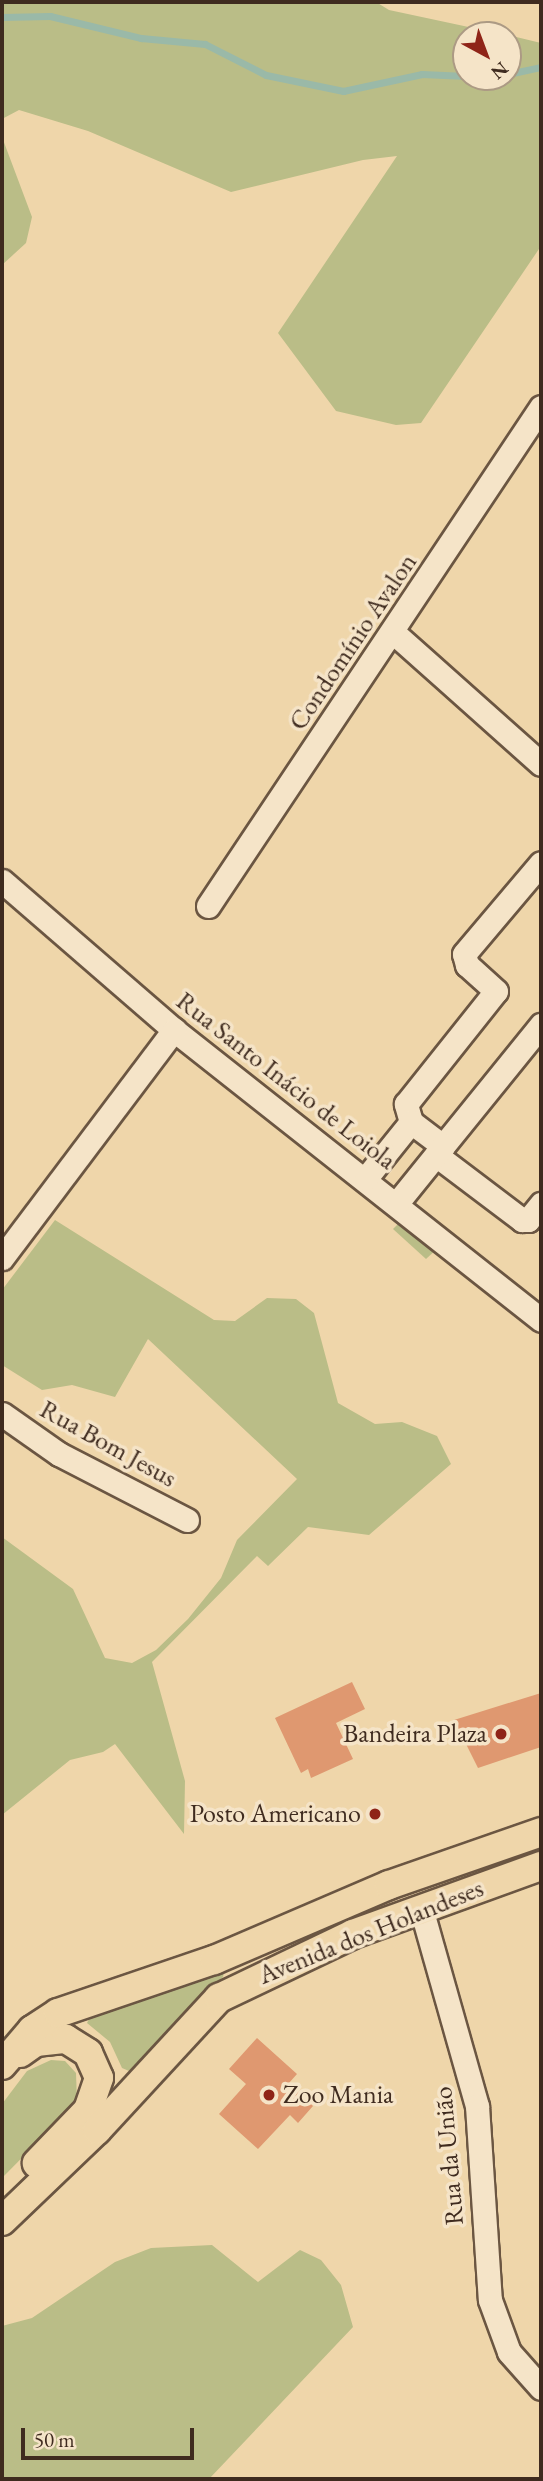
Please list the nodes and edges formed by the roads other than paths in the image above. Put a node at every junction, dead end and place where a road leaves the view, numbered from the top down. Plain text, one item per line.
1 (541, 407) edge
2 (394, 633) junction
3 (541, 764) edge
4 (541, 863) edge
5 (2, 881) edge
6 (208, 906) dead end
7 (174, 1030) junction
8 (539, 1032) edge
9 (411, 1122) junction
10 (439, 1151) junction
11 (366, 1178) junction
12 (397, 1203) junction
13 (541, 1204) edge
14 (2, 1258) edge
15 (541, 1320) edge
16 (2, 1414) edge
17 (187, 1520) dead end
18 (541, 1832) edge
19 (541, 1866) edge
20 (421, 1908) junction
21 (2, 2067) edge
22 (2, 2201) edge
23 (2, 2221) edge
24 (541, 2388) edge

1 - 2 street, Condomínio Avalon
2 - 3 street
2 - 6 street, Condomínio Avalon
4 - 9 street
5 - 7 street, Rua Santo Inácio de Loiola
7 - 11 street, Rua Santo Inácio de Loiola
7 - 14 street
8 - 10 street
9 - 10 street
9 - 11 street
10 - 12 street
10 - 13 street
11 - 12 street, Rua Santo Inácio de Loiola
12 - 15 street, Rua Santo Inácio de Loiola
16 - 17 street, Rua Bom Jesus
18 - 21 main road, Avenida dos Holandeses
19 - 20 main road, Avenida dos Holandeses
20 - 23 main road, Avenida dos Holandeses
20 - 24 street, Rua da União
21 - 22 main road

